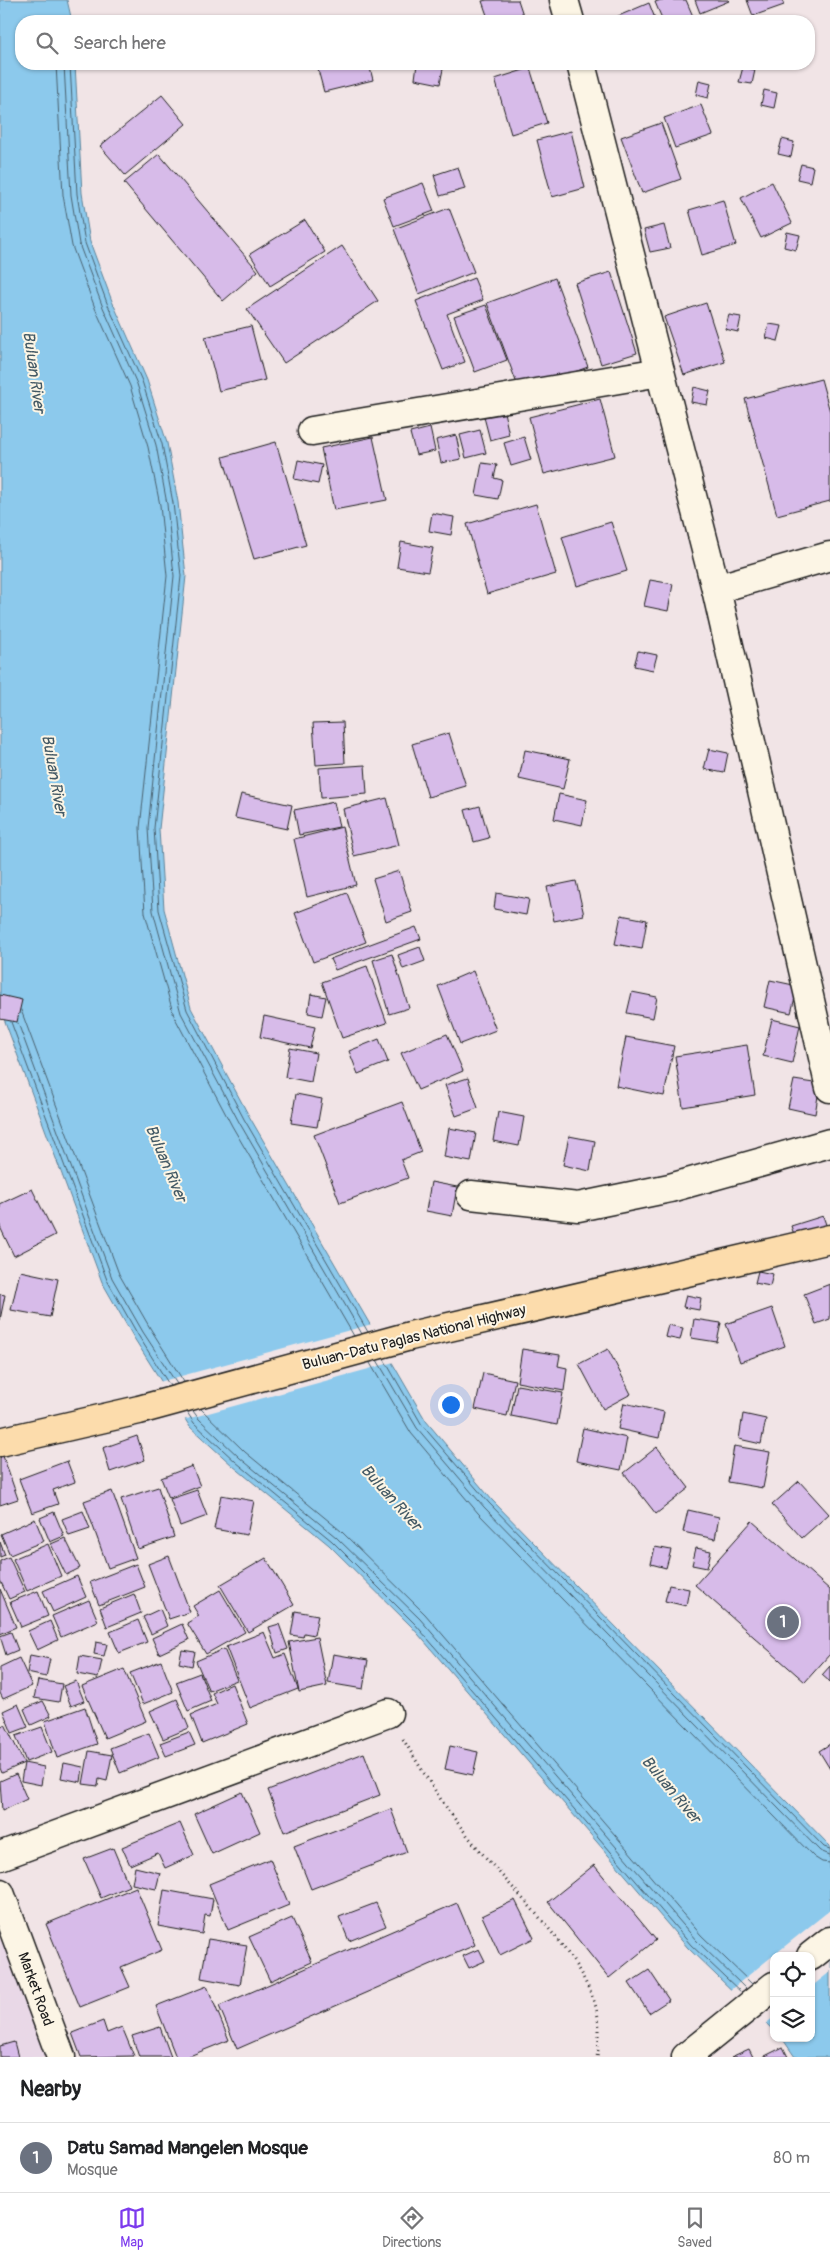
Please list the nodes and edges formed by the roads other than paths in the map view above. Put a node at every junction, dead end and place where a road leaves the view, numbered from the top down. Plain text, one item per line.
1 (564, 0) edge
2 (568, 15) edge
3 (583, 70) edge
4 (660, 372) junction
5 (312, 431) dead end
6 (830, 556) edge
7 (716, 589) junction
8 (830, 1088) edge
9 (830, 1142) edge
10 (471, 1195) dead end
11 (830, 1239) edge
12 (0, 1442) edge
13 (388, 1713) road end
14 (0, 1856) edge
15 (0, 1893) edge
16 (830, 1941) edge
17 (815, 1953) edge
18 (770, 1989) edge
19 (61, 2057) edge
20 (686, 2057) edge

1 - 2 street
3 - 4 street
4 - 5 street
4 - 7 street
6 - 7 street
7 - 8 street
9 - 10 street
11 - 12 highway, Buluan-Datu Paglas National Highway
13 - 14 street
15 - 19 street, Market Road
16 - 17 street
18 - 20 street

